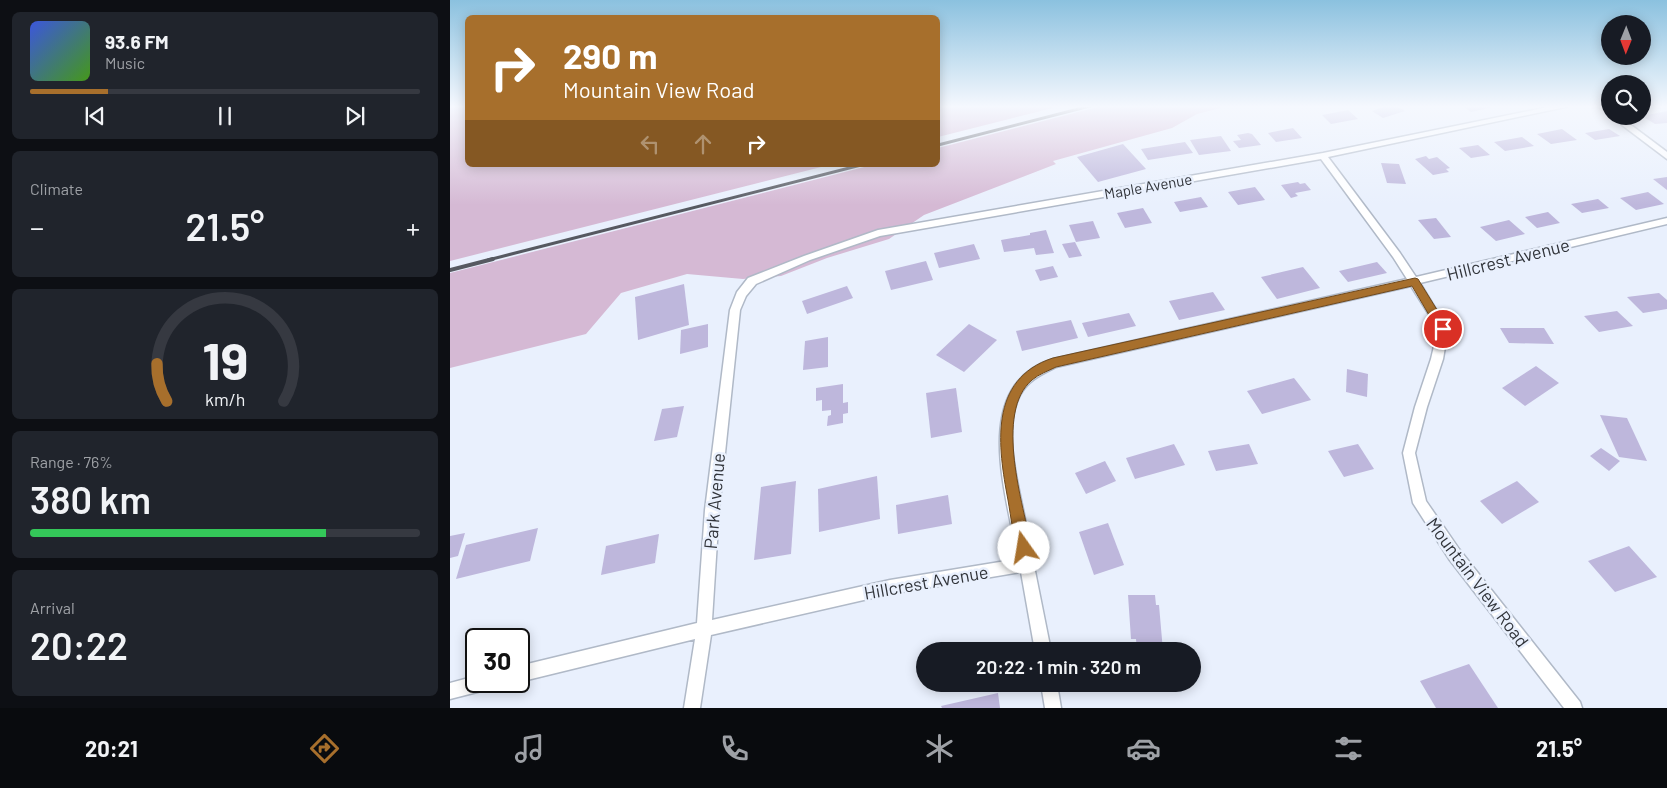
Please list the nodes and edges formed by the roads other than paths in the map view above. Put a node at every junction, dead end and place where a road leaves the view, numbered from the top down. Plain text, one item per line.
1 (1403, 139) edge
2 (1645, 139) edge
3 (1323, 156) junction
4 (1667, 156) edge
5 (1667, 221) edge
6 (1415, 281) junction
7 (741, 295) joint
8 (1028, 564) junction
9 (704, 629) junction
10 (1041, 642) edge
11 (530, 671) edge
12 (465, 687) edge
13 (450, 691) edge
14 (1050, 692) edge
15 (692, 708) edge
16 (1053, 708) edge
17 (1574, 708) edge

1 - 3 street, Maple Avenue
2 - 4 street
3 - 6 street, Mountain View Road
3 - 7 street, Maple Avenue
5 - 6 street, Hillcrest Avenue
6 - 8 street, Hillcrest Avenue
6 - 17 street, Mountain View Road
7 - 9 street, Park Avenue
8 - 9 street, Hillcrest Avenue
8 - 10 street
9 - 11 street, Hillcrest Avenue
9 - 15 street, Park Avenue
12 - 13 street
14 - 16 street

